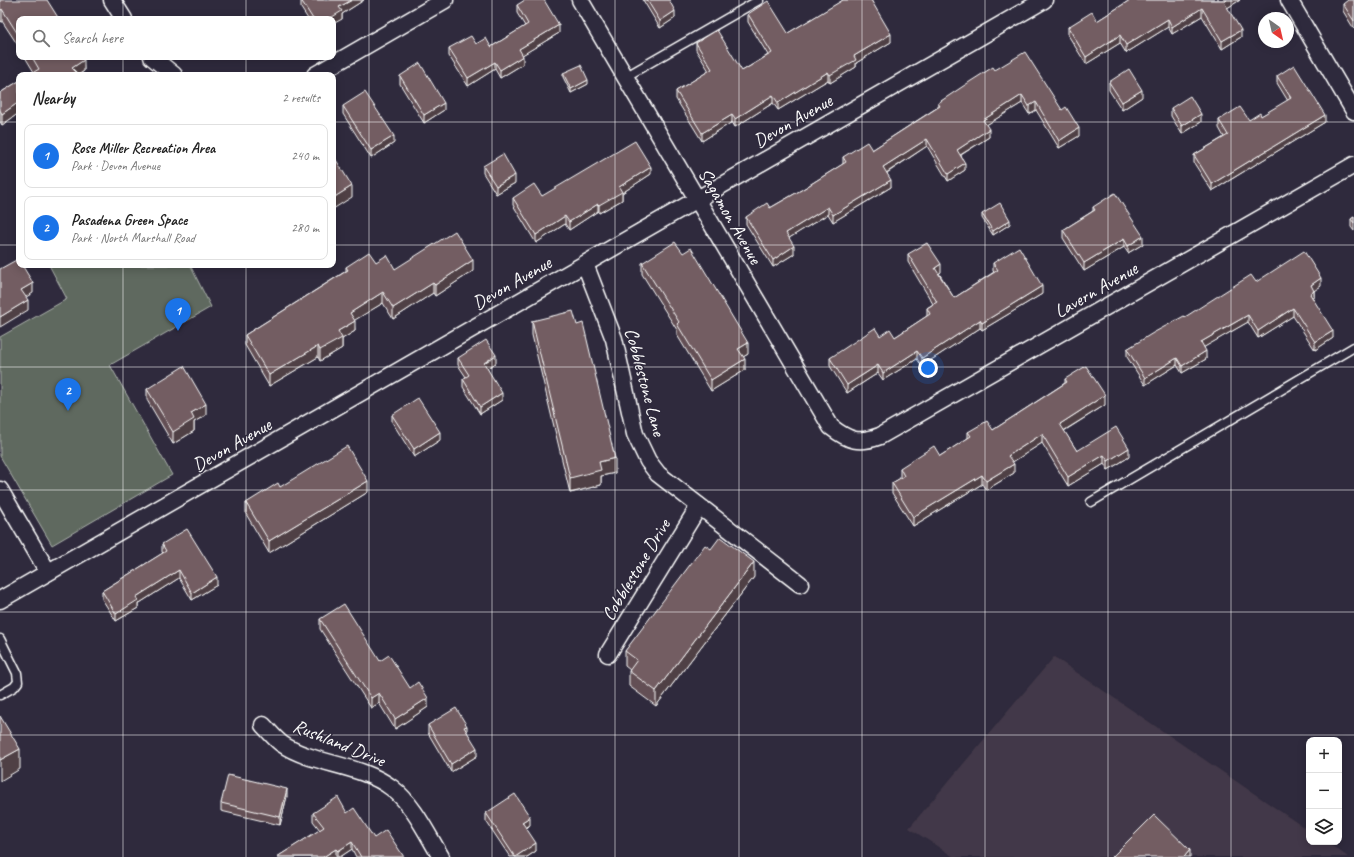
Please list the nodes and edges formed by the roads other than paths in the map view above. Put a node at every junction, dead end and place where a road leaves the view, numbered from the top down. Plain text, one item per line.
1 (112, 0) edge
2 (445, 0) edge
3 (580, 0) edge
4 (759, 0) edge
5 (1044, 0) edge
6 (1289, 0) edge
7 (122, 16) edge
8 (156, 60) edge
9 (170, 72) edge
10 (320, 72) edge
11 (626, 77) junction
12 (1354, 111) edge
13 (1354, 165) edge
14 (698, 199) junction
15 (585, 264) junction
16 (1354, 347) edge
17 (855, 441) joint
18 (0, 490) edge
19 (1091, 502) dead end
20 (699, 506) junction
21 (48, 572) junction
22 (800, 584) dead end
23 (0, 600) edge
24 (0, 639) edge
25 (608, 654) dead end
26 (0, 696) edge
27 (263, 725) dead end
28 (441, 857) edge

1 - 7 street
2 - 10 street
3 - 11 street, Sagamon Avenue
4 - 11 lane
5 - 14 street, Devon Avenue
6 - 12 street
8 - 9 street
11 - 14 street, Sagamon Avenue
13 - 17 street, Lavern Avenue
14 - 15 street, Devon Avenue
14 - 17 street, Sagamon Avenue
15 - 20 street, Cobblestone Lane
15 - 21 street, Devon Avenue
16 - 19 lane
18 - 21 street
20 - 22 street, Cobblestone Lane
20 - 25 street, Cobblestone Drive
21 - 23 street, Devon Avenue
24 - 26 lane
27 - 28 street, Rushland Drive

